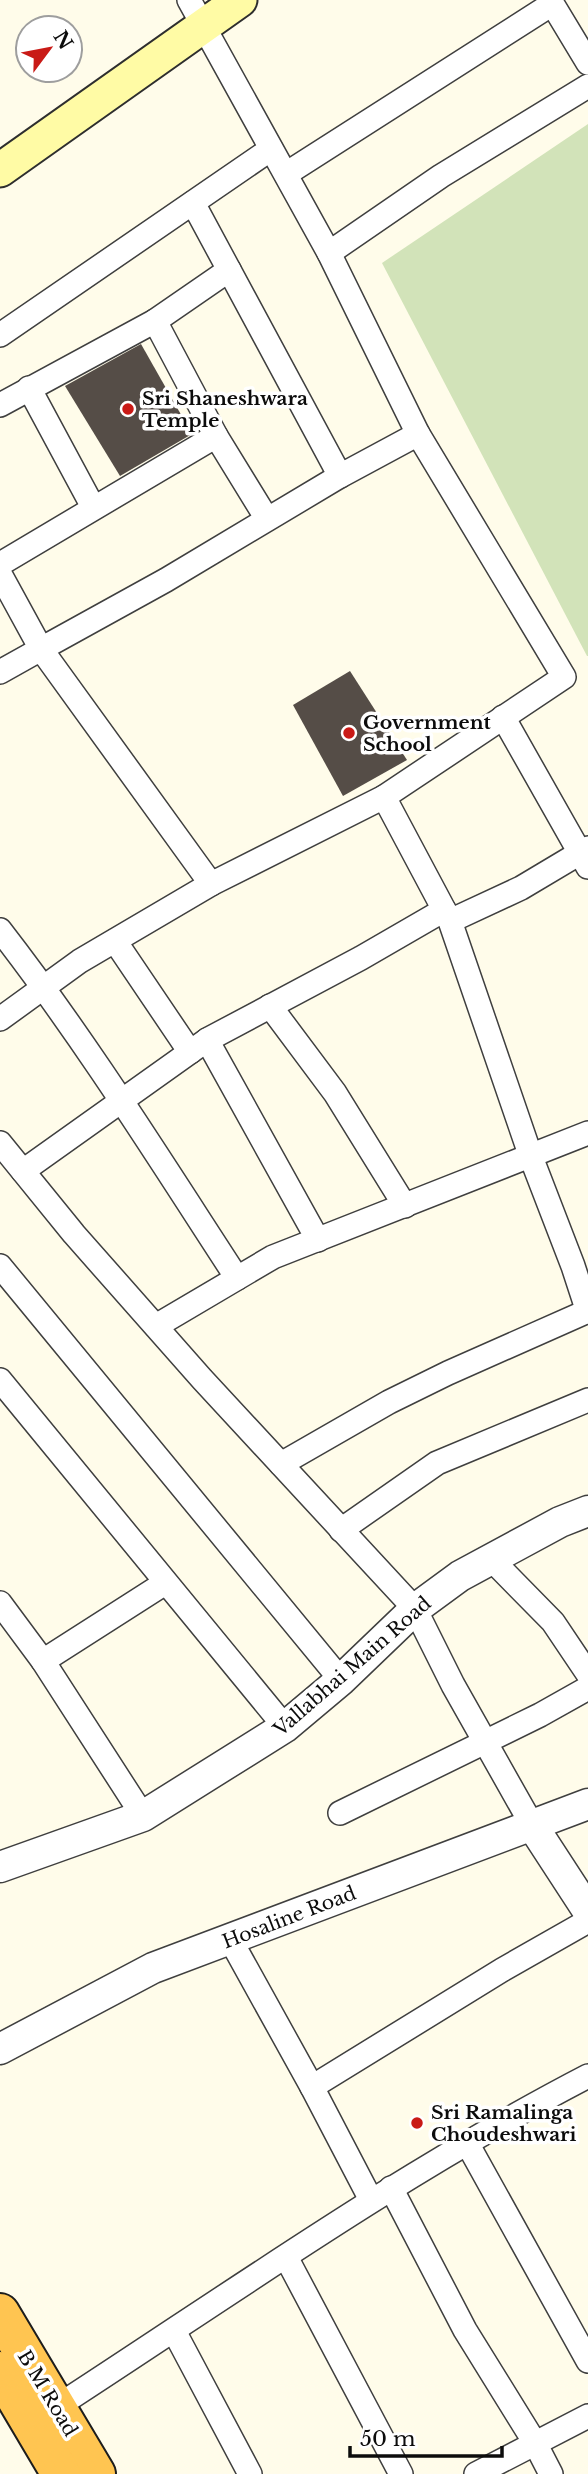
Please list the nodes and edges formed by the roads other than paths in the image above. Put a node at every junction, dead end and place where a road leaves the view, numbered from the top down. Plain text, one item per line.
1 (240, 0) edge
2 (551, 2) edge
3 (197, 8) edge
4 (588, 63) edge
5 (588, 86) edge
6 (0, 144) edge
7 (271, 149) junction
8 (0, 170) edge
9 (286, 174) junction
10 (193, 203) junction
11 (329, 253) junction
12 (229, 270) junction
13 (155, 321) junction
14 (0, 335) edge
15 (29, 388) junction
16 (0, 405) edge
17 (418, 434) junction
18 (216, 436) junction
19 (340, 476) junction
20 (93, 508) junction
21 (267, 519) junction
22 (0, 564) edge
23 (0, 574) edge
24 (41, 649) junction
25 (0, 672) edge
26 (503, 717) junction
27 (383, 797) junction
28 (585, 856) edge
29 (211, 884) junction
30 (447, 915) junction
31 (0, 930) edge
32 (115, 941) junction
33 (44, 987) junction
34 (270, 1006) junction
35 (0, 1018) edge
36 (199, 1046) junction
37 (122, 1101) junction
38 (588, 1133) edge
39 (0, 1143) edge
40 (531, 1157) junction
41 (23, 1171) junction
42 (405, 1206) junction
43 (318, 1240) junction
44 (581, 1262) edge
45 (0, 1266) edge
46 (237, 1278) junction
47 (588, 1312) edge
48 (156, 1326) junction
49 (0, 1380) edge
50 (588, 1400) edge
51 (281, 1464) junction
52 (588, 1511) edge
53 (341, 1530) junction
54 (492, 1560) junction
55 (165, 1583) junction
56 (0, 1603) edge
57 (415, 1609) junction
58 (43, 1661) junction
59 (588, 1674) edge
60 (341, 1680) junction
61 (588, 1688) edge
62 (285, 1727) junction
63 (486, 1742) junction
64 (588, 1804) edge
65 (340, 1813) dead end
66 (143, 1815) junction
67 (532, 1825) junction
68 (0, 1867) edge
69 (588, 1911) edge
70 (588, 1921) edge
71 (230, 1939) junction
72 (0, 2049) edge
73 (588, 2076) edge
74 (312, 2087) junction
75 (467, 2143) junction
76 (391, 2188) junction
77 (371, 2200) junction
78 (286, 2257) junction
79 (0, 2313) edge
80 (174, 2331) junction
81 (588, 2361) edge
82 (0, 2371) edge
83 (44, 2414) junction
84 (588, 2416) edge
85 (535, 2443) junction
86 (61, 2474) edge
87 (96, 2474) edge
88 (250, 2474) edge
89 (401, 2474) edge
90 (476, 2474) edge
91 (551, 2474) edge

1 - 3 main road
2 - 4 street
2 - 9 street
3 - 6 main road
3 - 7 street
3 - 8 main road
5 - 11 street
7 - 9 street
7 - 10 street
9 - 11 street
10 - 12 street
10 - 14 street
11 - 17 street
12 - 13 street
12 - 19 street
13 - 15 street
13 - 18 street
15 - 16 street
15 - 20 street
17 - 19 street
17 - 26 street
18 - 20 street
18 - 21 street
19 - 21 street
20 - 22 street
21 - 24 street
23 - 24 street
24 - 25 street
24 - 29 street
26 - 27 street
26 - 28 street
27 - 29 street
27 - 30 street
28 - 30 street
29 - 32 street
30 - 34 street
30 - 40 street
31 - 33 street
32 - 33 street
32 - 36 street
33 - 35 street
33 - 37 street
34 - 36 street
34 - 42 street
36 - 37 street
36 - 43 street
37 - 41 street
37 - 46 street
38 - 40 street
39 - 41 street
40 - 42 street
40 - 44 street
41 - 48 street
42 - 43 street
43 - 46 street
44 - 47 street
45 - 60 street
46 - 48 street
47 - 51 street
48 - 51 street
49 - 55 street
50 - 53 street
51 - 53 street
52 - 54 street, Vallabhai Main Road
53 - 57 street
54 - 57 street, Vallabhai Main Road
54 - 59 street
55 - 58 street
55 - 62 street
56 - 58 street
57 - 60 street, Vallabhai Main Road
57 - 63 street
58 - 66 street
60 - 62 street, Vallabhai Main Road
61 - 63 street
62 - 66 street, Vallabhai Main Road
63 - 65 street
63 - 67 street
64 - 67 street, Hosaline Road
66 - 68 street, Vallabhai Main Road
67 - 69 street
67 - 71 street, Hosaline Road
70 - 74 street
71 - 72 street, Hosaline Road
71 - 74 street
73 - 75 street
74 - 77 street
75 - 76 street
75 - 81 street
76 - 77 street
76 - 85 street
77 - 78 street
78 - 80 street
78 - 89 street
79 - 83 highway, B M Road
80 - 83 street
80 - 88 street
82 - 83 highway
83 - 86 highway
83 - 87 highway, B M Road
84 - 85 street
85 - 90 street
85 - 91 street

